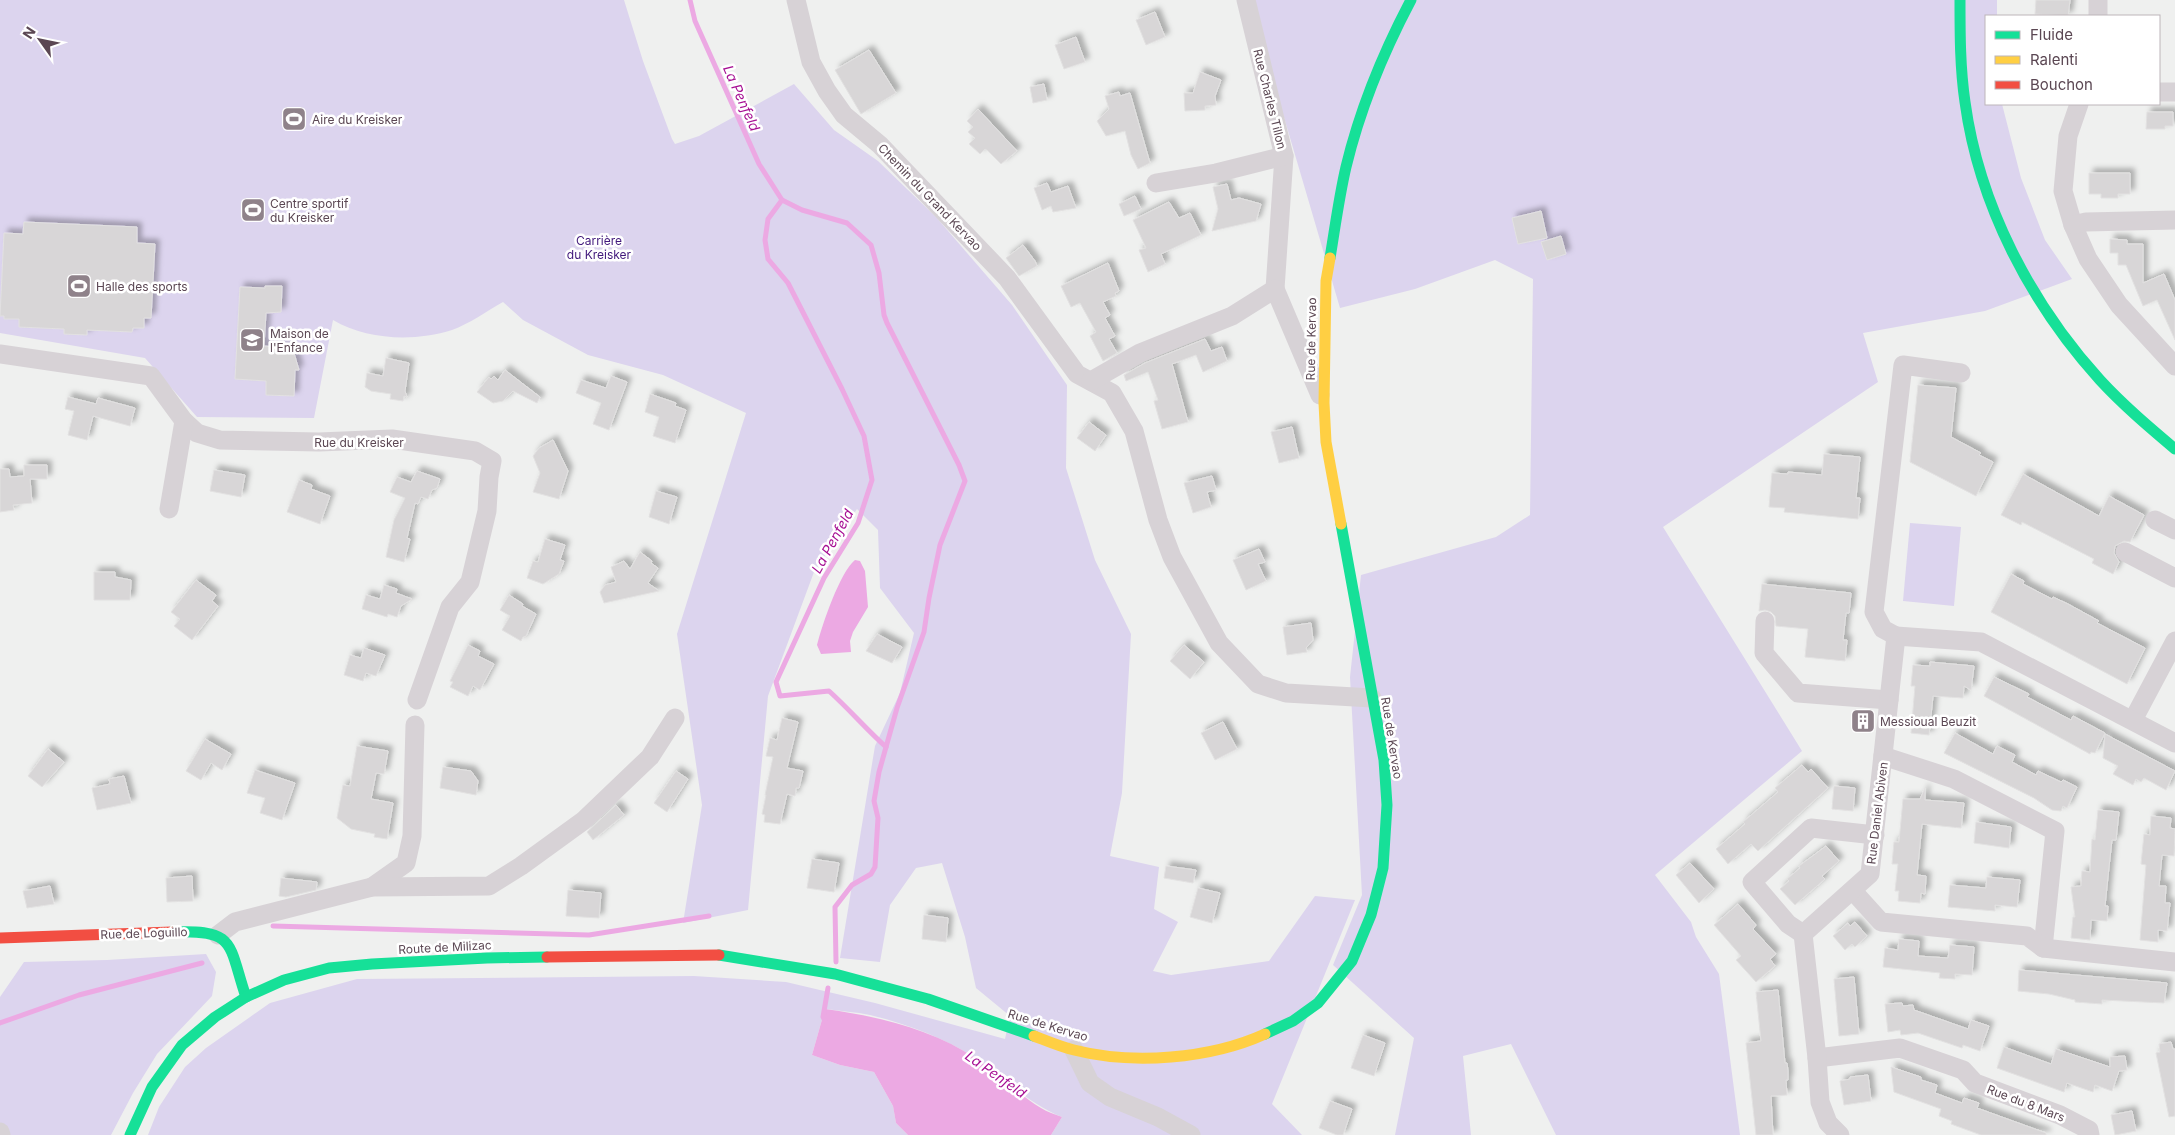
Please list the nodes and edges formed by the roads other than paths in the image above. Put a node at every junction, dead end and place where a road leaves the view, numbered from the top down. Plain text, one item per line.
1 (796, 0) edge
2 (1246, 0) edge
3 (1411, 0) edge
4 (1960, 0) edge
5 (2098, 0) edge
6 (2098, 15) edge
7 (2160, 92) edge
8 (2175, 92) edge
9 (2079, 105) edge
10 (1284, 156) junction
11 (1156, 183) dead end
12 (2175, 220) edge
13 (2073, 226) junction
14 (1275, 289) junction
15 (0, 354) edge
16 (2175, 366) edge
17 (1961, 373) dead end
18 (1091, 381) junction
19 (1324, 403) junction
20 (184, 421) junction
21 (2175, 449) edge
22 (169, 509) dead end
23 (2155, 520) dead end
24 (2175, 530) edge
25 (2125, 552) dead end
26 (2175, 578) edge
27 (1765, 622) dead end
28 (1896, 636) junction
29 (2175, 641) edge
30 (1372, 698) junction
31 (417, 700) dead end
32 (1889, 700) junction
33 (675, 718) dead end
34 (2133, 720) junction
35 (415, 725) dead end
36 (2175, 743) edge
37 (1884, 756) junction
38 (1874, 835) junction
39 (372, 887) junction
40 (1853, 891) junction
41 (1804, 934) junction
42 (218, 935) junction
43 (0, 938) edge
44 (2043, 948) junction
45 (2175, 962) edge
46 (835, 974) joint
47 (246, 997) junction
48 (1074, 1050) junction
49 (1817, 1058) junction
50 (130, 1135) edge
51 (1191, 1135) edge
52 (1840, 1135) edge
53 (2090, 1135) edge

1 - 18 street, Chemin du Grand Kervao
2 - 10 street, Rue Charles Tillon
3 - 19 main road, Rue de Kervao
4 - 21 main road
5 - 6 street
7 - 8 street
9 - 13 street
10 - 11 street
10 - 14 street, Rue Charles Tillon
12 - 13 street
13 - 16 street
14 - 18 street
14 - 19 street
15 - 20 street, Rue du Kreisker
17 - 28 street
18 - 30 street, Chemin du Grand Kervao
19 - 30 main road, Rue de Kervao
20 - 22 street
20 - 31 street, Rue du Kreisker
23 - 24 street
25 - 26 street
27 - 32 street
28 - 32 street, Rue Daniel Abiven
28 - 34 street
29 - 34 street
30 - 48 main road, Rue de Kervao
32 - 37 street, Rue Daniel Abiven
33 - 39 street
34 - 36 street
35 - 39 street
37 - 38 street, Rue Daniel Abiven
37 - 44 street
38 - 40 street, Rue Daniel Abiven
38 - 41 street
39 - 42 street
40 - 41 street, Rue Daniel Abiven
40 - 44 street
41 - 49 street
42 - 43 main road, Rue de Loguillo
42 - 47 main road
44 - 45 street
46 - 47 main road, Route de Milizac
46 - 48 main road, Rue de Kervao
47 - 50 main road, Route de Milizac
48 - 51 street
49 - 52 street
49 - 53 street, Rue du 8 Mars

